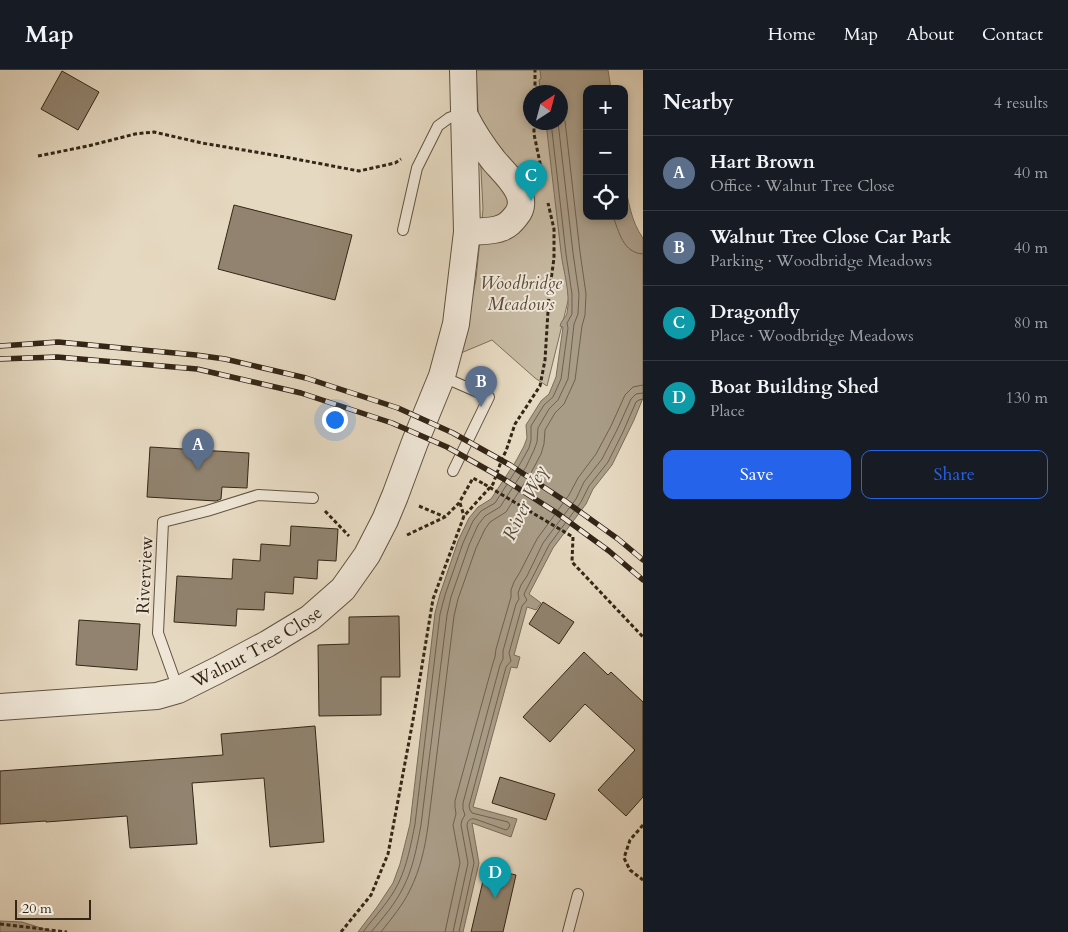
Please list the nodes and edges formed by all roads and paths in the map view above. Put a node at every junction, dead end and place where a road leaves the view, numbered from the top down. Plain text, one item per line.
1 (463, 70) edge
2 (535, 70) edge
3 (535, 85) edge
4 (464, 113) junction
5 (534, 130) edge
6 (431, 140) junction
7 (38, 156) dead end
8 (546, 191) dead end
9 (548, 200) dead end
10 (403, 230) dead end
11 (467, 232) junction
12 (442, 376) junction
13 (453, 471) dead end
14 (313, 498) joint
15 (460, 502) junction
16 (445, 516) dead end
17 (464, 516) junction
18 (367, 555) junction
19 (643, 637) edge
20 (178, 690) junction
21 (0, 707) edge
22 (643, 825) edge
23 (643, 880) edge
24 (578, 894) dead end
25 (0, 924) edge
26 (67, 932) edge
27 (341, 932) edge
28 (568, 932) edge

1 - 4 street
2 - 3 path
4 - 6 lane
4 - 11 street
4 - 11 street
5 - 8 path
6 - 7 path
6 - 10 lane
9 - 17 path
11 - 12 street
12 - 13 lane
12 - 18 street, Walnut Tree Close
14 - 18 path
14 - 20 lane, Riverview
15 - 16 path
15 - 17 path
15 - 19 path, bridge
17 - 27 path
18 - 20 street, Walnut Tree Close
20 - 21 street, Walnut Tree Close
22 - 23 path
24 - 28 lane
25 - 26 path

